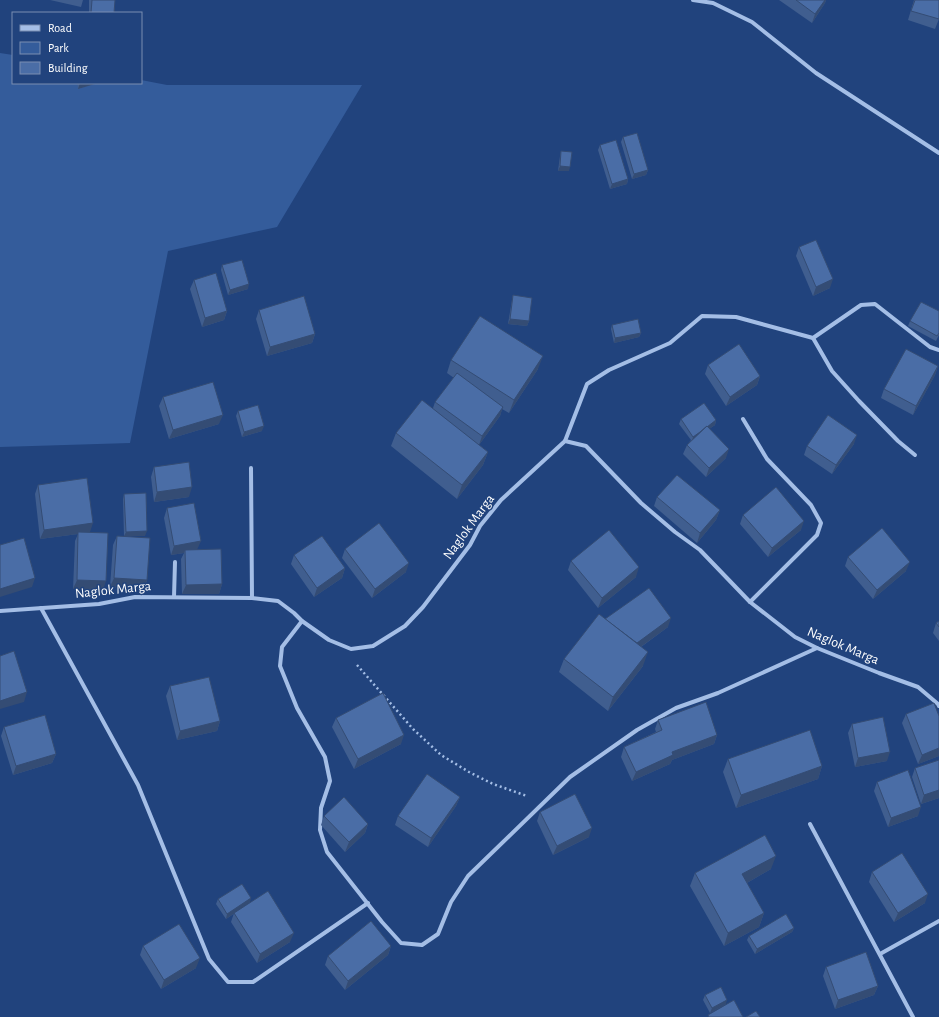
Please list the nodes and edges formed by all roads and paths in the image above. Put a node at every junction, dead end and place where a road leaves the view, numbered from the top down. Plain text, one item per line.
1 (694, 0) edge
2 (939, 153) edge
3 (813, 338) junction
4 (939, 350) edge
5 (744, 419) dead end
6 (565, 441) junction
7 (915, 455) dead end
8 (251, 468) dead end
9 (175, 562) dead end
10 (174, 597) junction
11 (252, 598) junction
12 (750, 602) junction
13 (41, 608) junction
14 (0, 611) edge
15 (302, 622) junction
16 (817, 648) junction
17 (351, 649) junction
18 (939, 706) edge
19 (544, 802) junction
20 (810, 824) dead end
21 (368, 903) junction
22 (939, 922) edge
23 (880, 954) junction
24 (913, 1017) edge

1 - 2 street
3 - 4 street
3 - 6 street
3 - 7 street
5 - 12 street
6 - 12 street, Naglok Marga
6 - 17 street, Naglok Marga
8 - 11 street
9 - 10 street
10 - 11 street, Naglok Marga
10 - 13 street, Naglok Marga
11 - 15 street, Naglok Marga
12 - 16 street, Naglok Marga
13 - 14 street, Naglok Marga
13 - 21 street
15 - 17 street, Naglok Marga
15 - 21 street
16 - 18 street, Naglok Marga
16 - 19 street
17 - 19 path
19 - 21 street
20 - 23 street
22 - 23 street
23 - 24 street

